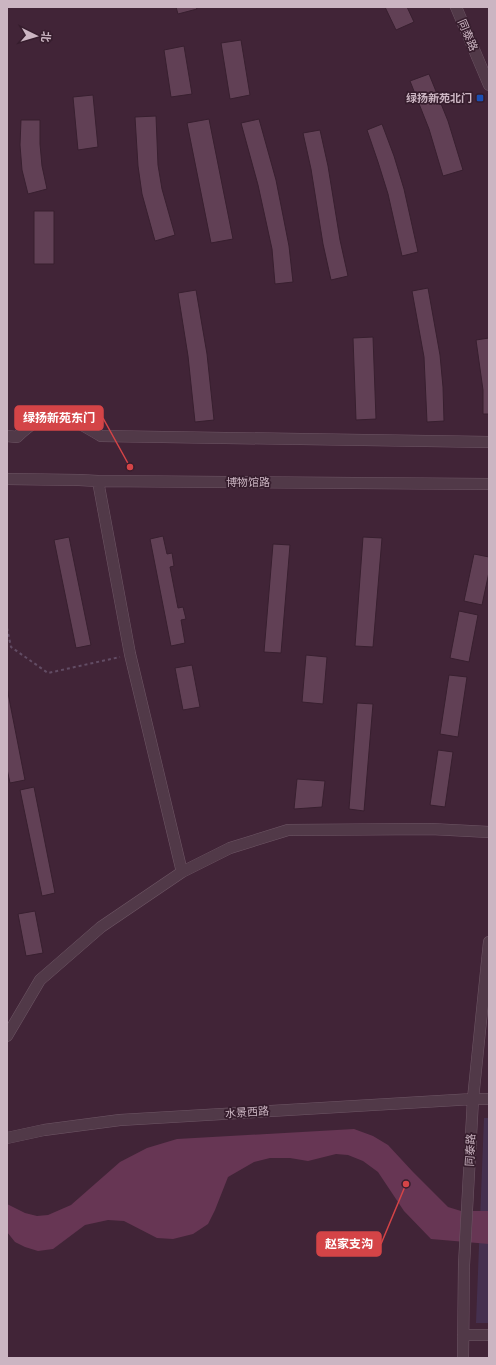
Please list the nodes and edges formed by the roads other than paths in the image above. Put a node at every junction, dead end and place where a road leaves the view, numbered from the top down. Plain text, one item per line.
1 (456, 7) edge
2 (489, 85) edge
3 (7, 436) edge
4 (489, 442) edge
5 (7, 479) edge
6 (98, 481) junction
7 (489, 484) edge
8 (489, 832) edge
9 (182, 872) junction
10 (489, 942) edge
11 (7, 1036) edge
12 (473, 1099) junction
13 (489, 1099) edge
14 (7, 1138) edge
15 (463, 1335) junction
16 (489, 1335) edge
17 (463, 1358) edge

1 - 2 street, 同泰路
3 - 4 street
5 - 6 street, 博物馆路
6 - 7 street, 博物馆路
6 - 9 street
8 - 9 street
9 - 11 street
10 - 12 street, 同泰路
12 - 13 street, 水景西路
12 - 14 street, 水景西路
12 - 15 street, 同泰路
15 - 16 street
15 - 17 street, 同泰路

